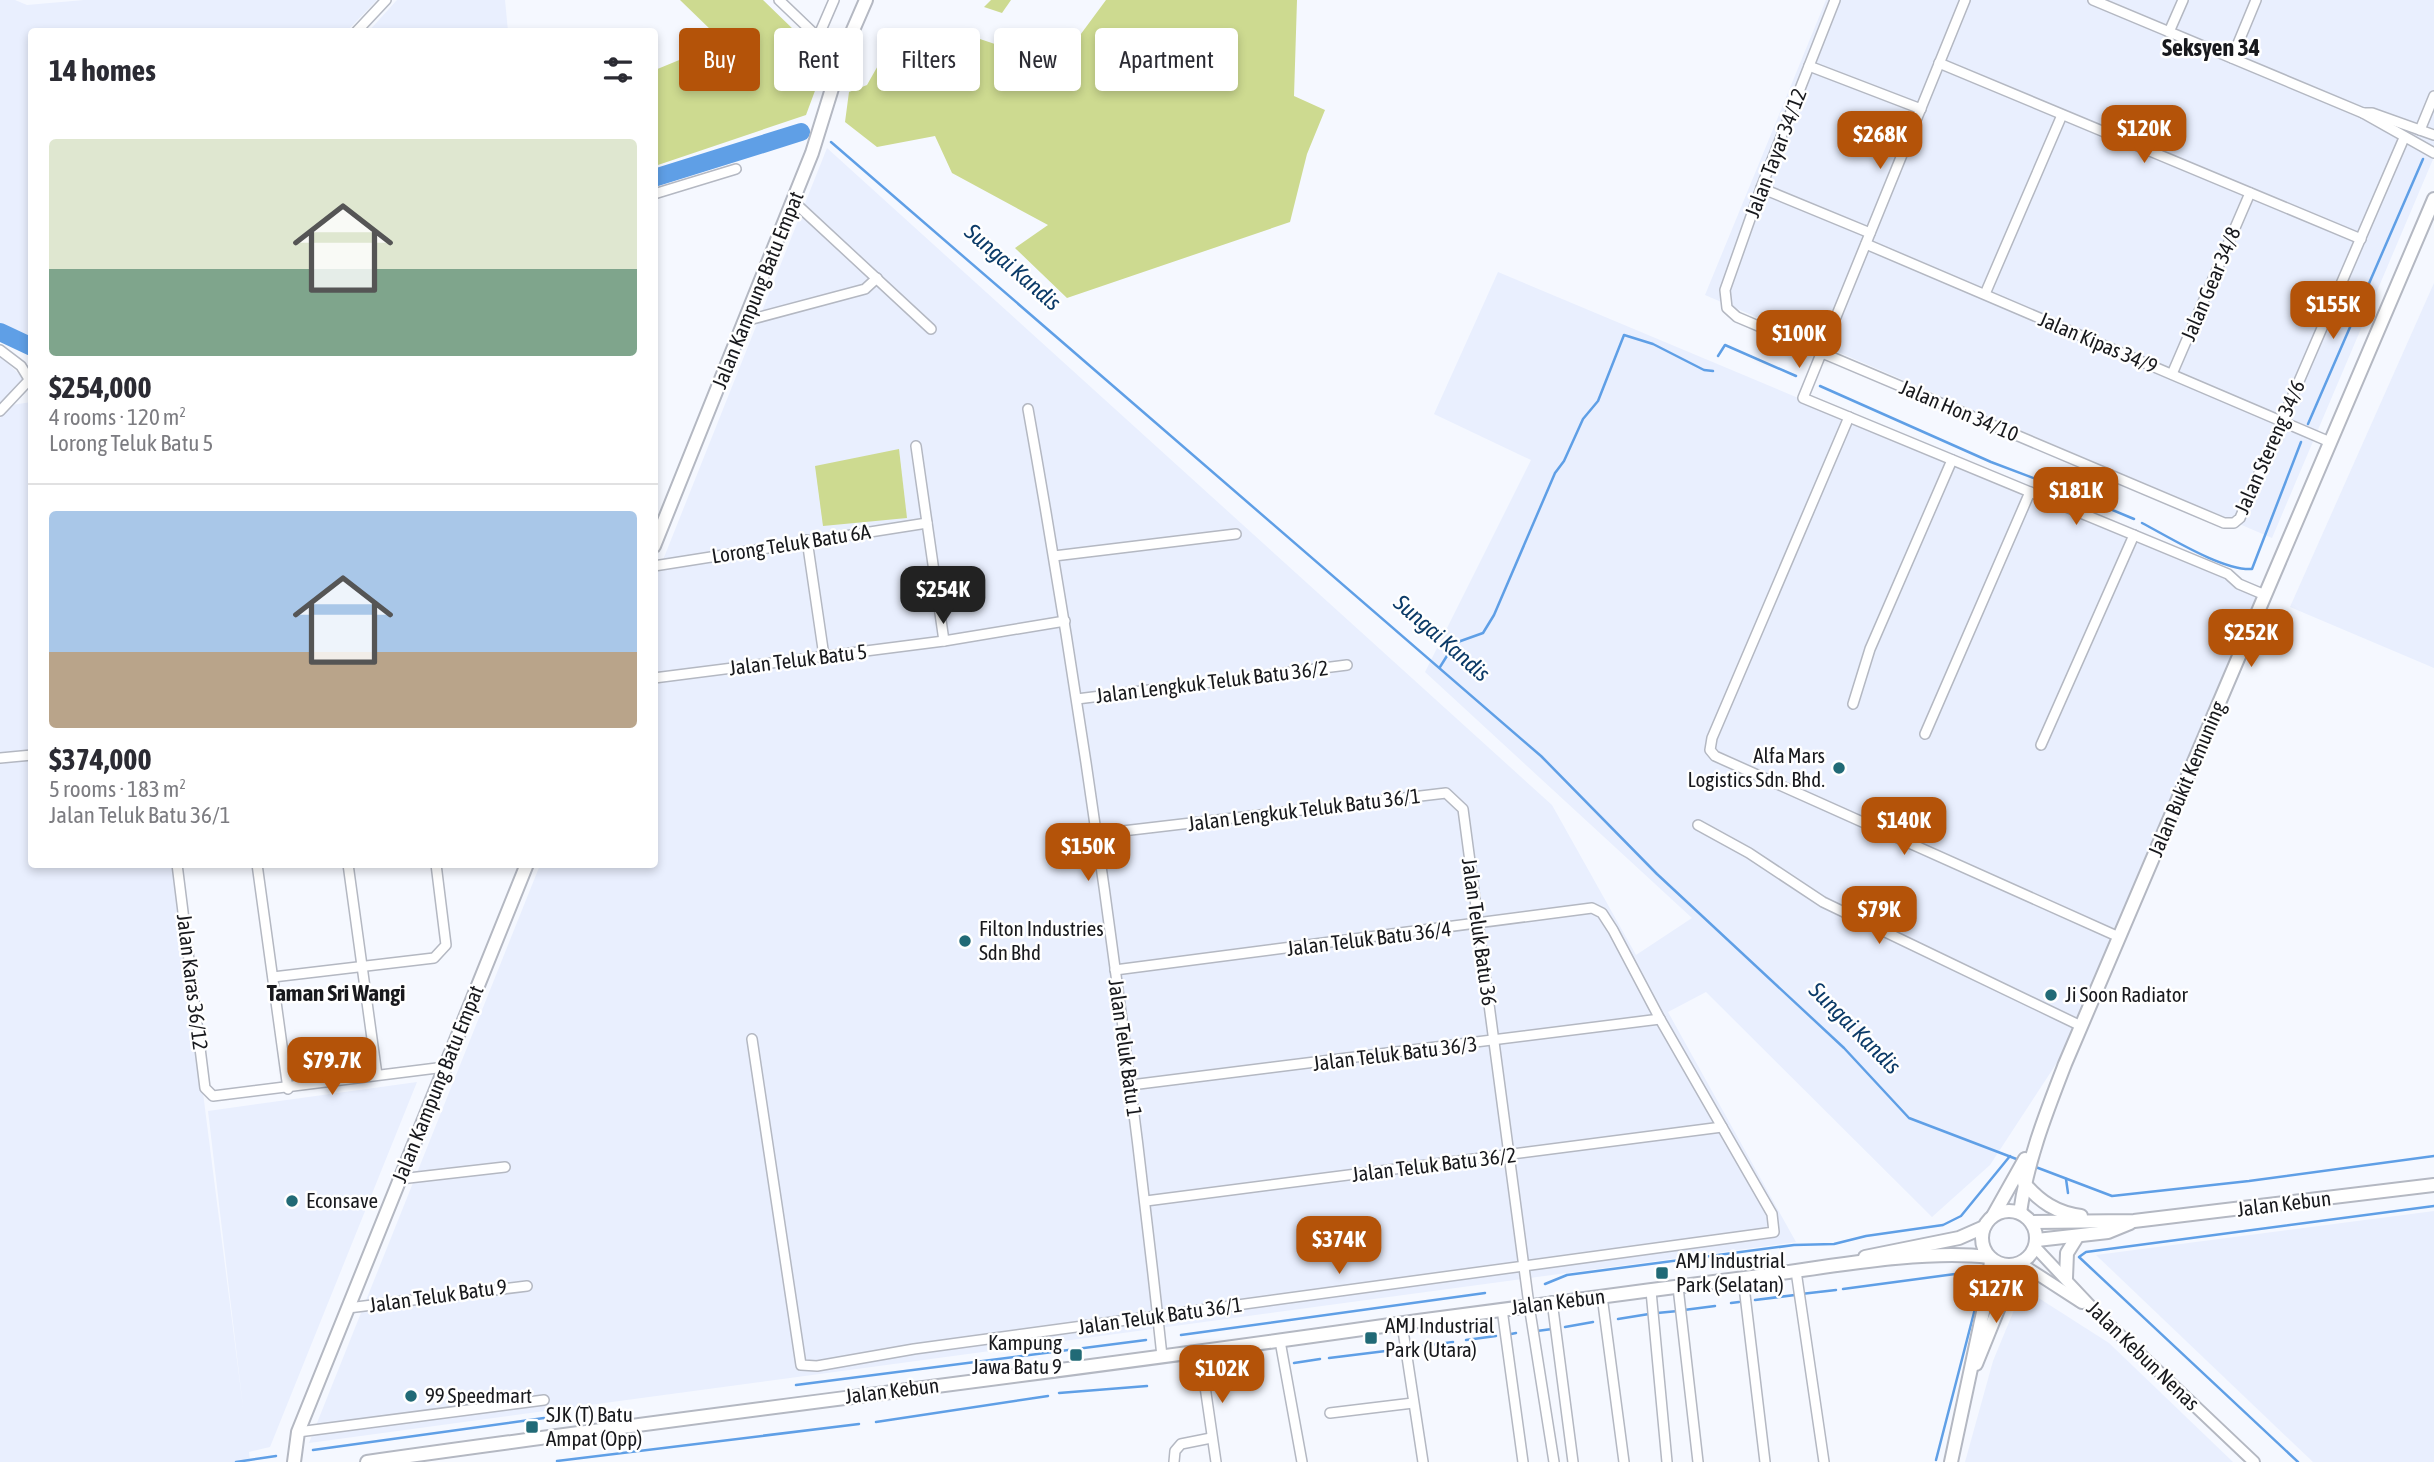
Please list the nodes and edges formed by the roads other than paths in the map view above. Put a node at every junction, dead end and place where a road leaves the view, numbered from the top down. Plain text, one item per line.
1 (386, 0) edge
2 (779, 0) edge
3 (834, 0) edge
4 (866, 0) edge
5 (876, 0) edge
6 (1835, 0) edge
7 (1965, 0) edge
8 (2093, 0) edge
9 (2183, 0) edge
10 (2256, 0) edge
11 (360, 28) edge
12 (809, 28) edge
13 (822, 28) edge
14 (854, 28) edge
15 (855, 28) edge
16 (2169, 32) junction
17 (2232, 58) junction
18 (1939, 63) junction
19 (1809, 66) junction
20 (832, 91) edge
21 (2434, 96) edge
22 (1921, 109) junction
23 (2363, 113) junction
24 (2062, 115) junction
25 (2420, 130) junction
26 (2434, 135) edge
27 (2404, 138) junction
28 (2434, 153) edge
29 (736, 169) dead end
30 (1761, 188) junction
31 (658, 193) edge
32 (2250, 193) junction
33 (2434, 199) edge
34 (793, 201) junction
35 (1870, 233) junction
36 (2361, 239) junction
37 (1866, 244) junction
38 (877, 278) junction
39 (1985, 295) junction
40 (1727, 308) joint
41 (745, 321) junction
42 (931, 329) dead end
43 (0, 350) edge
44 (1822, 353) junction
45 (2172, 374) junction
46 (28, 375) edge
47 (28, 380) edge
48 (1028, 409) dead end
49 (0, 411) edge
50 (1849, 417) junction
51 (2282, 422) junction
52 (2330, 442) junction
53 (916, 446) dead end
54 (1952, 460) junction
55 (2030, 492) junction
56 (927, 523) junction
57 (2234, 523) joint
58 (1236, 534) dead end
59 (2134, 535) junction
60 (658, 536) edge
61 (807, 540) junction
62 (1054, 556) junction
63 (658, 565) edge
64 (2265, 595) junction
65 (1065, 621) junction
66 (944, 641) junction
67 (824, 656) junction
68 (1347, 665) dead end
69 (658, 677) edge
70 (1077, 699) junction
71 (1853, 704) dead end
72 (1924, 734) dead end
73 (2042, 745) dead end
74 (28, 755) edge
75 (0, 758) edge
76 (1462, 809) joint
77 (1698, 825) dead end
78 (1097, 834) junction
79 (178, 868) edge
80 (258, 868) edge
81 (349, 868) edge
82 (436, 868) edge
83 (525, 868) edge
84 (1478, 926) junction
85 (2119, 937) junction
86 (362, 966) junction
87 (1115, 970) junction
88 (273, 976) junction
89 (1660, 1020) junction
90 (2081, 1026) junction
91 (752, 1039) dead end
92 (1494, 1042) junction
93 (445, 1067) junction
94 (377, 1075) junction
95 (1131, 1085) junction
96 (288, 1089) junction
97 (1722, 1127) junction
98 (2040, 1127) junction
99 (1509, 1156) junction
100 (505, 1167) dead end
101 (400, 1179) junction
102 (2024, 1183) junction
103 (2434, 1185) edge
104 (1146, 1201) junction
105 (2020, 1213) junction
106 (1993, 1216) junction
107 (2110, 1219) junction
108 (2134, 1221) junction
109 (2032, 1222) junction
110 (1984, 1227) junction
111 (2077, 1237) junction
112 (2036, 1244) junction
113 (1990, 1258) junction
114 (2018, 1264) junction
115 (1524, 1265) junction
116 (1834, 1266) junction
117 (1796, 1271) junction
118 (1743, 1278) junction
119 (2066, 1278) junction
120 (527, 1286) dead end
121 (1678, 1287) junction
122 (1651, 1291) junction
123 (1602, 1296) junction
124 (1552, 1301) junction
125 (1529, 1305) junction
126 (348, 1308) junction
127 (1502, 1309) junction
128 (2099, 1315) junction
129 (1158, 1316) junction
130 (1402, 1324) junction
131 (1280, 1341) junction
132 (1200, 1352) junction
133 (1162, 1356) junction
134 (1967, 1387) junction
135 (544, 1401) dead end
136 (1413, 1403) junction
137 (1330, 1413) dead end
138 (298, 1432) junction
139 (1211, 1438) junction
140 (294, 1462) edge
141 (367, 1462) edge
142 (1174, 1462) edge
143 (1216, 1462) edge
144 (1303, 1462) edge
145 (1423, 1462) edge
146 (1523, 1462) edge
147 (1554, 1462) edge
148 (1573, 1462) edge
149 (1624, 1462) edge
150 (1667, 1462) edge
151 (1699, 1462) edge
152 (1765, 1462) edge
153 (1824, 1462) edge
154 (1951, 1462) edge
155 (2254, 1462) edge

1 - 11 street
2 - 12 street
3 - 13 street
4 - 14 main road, Jalan Kampung Batu Empat
5 - 15 main road, Jalan Kampung Batu Empat
6 - 19 street, Jalan Tayar 34/12
7 - 18 street
8 - 16 street
9 - 16 street
10 - 17 street
16 - 17 street
17 - 23 street
18 - 22 street
18 - 24 street
19 - 22 street
19 - 30 street, Jalan Tayar 34/12
20 - 34 main road, Jalan Kampung Batu Empat
21 - 25 street
22 - 35 street
23 - 25 street
23 - 27 street
24 - 32 street
24 - 39 street
25 - 26 street
27 - 28 street
27 - 36 street, Jalan Stereng 34/6
29 - 31 street
30 - 35 street
30 - 40 street, Jalan Tayar 34/12
32 - 36 street
32 - 45 street, Jalan Gear 34/8
33 - 52 main road, Jalan Bukit Kemuning
34 - 38 street
34 - 41 main road, Jalan Kampung Batu Empat
35 - 37 street
36 - 51 street, Jalan Stereng 34/6
37 - 39 street, Jalan Kipas 34/9
37 - 44 street
38 - 41 street
38 - 42 street
39 - 45 street, Jalan Kipas 34/9
40 - 44 street, Jalan Hon 34/10
41 - 60 main road, Jalan Kampung Batu Empat
43 - 46 street
44 - 50 street
44 - 57 street, Jalan Hon 34/10
45 - 51 street, Jalan Kipas 34/9
47 - 49 street
48 - 62 street, Jalan Teluk Batu 1
50 - 54 street
50 - 85 street
51 - 52 street, Jalan Kipas 34/9
51 - 57 street, Jalan Stereng 34/6
52 - 64 main road, Jalan Bukit Kemuning
53 - 56 street
54 - 55 street
54 - 71 street
55 - 59 street
55 - 72 street
56 - 61 street, Lorong Teluk Batu 6A
56 - 66 street
58 - 62 street
59 - 64 street
59 - 73 street
61 - 63 street, Lorong Teluk Batu 6A
61 - 67 street
62 - 65 street, Jalan Teluk Batu 1
64 - 85 main road, Jalan Bukit Kemuning
65 - 66 street, Jalan Teluk Batu 5
65 - 70 street, Jalan Teluk Batu 1
66 - 67 street, Jalan Teluk Batu 5
67 - 69 street, Jalan Teluk Batu 5
68 - 70 street, Jalan Lengkuk Teluk Batu 36/2
70 - 78 street, Jalan Teluk Batu 1
74 - 75 street
76 - 78 street, Jalan Lengkuk Teluk Batu 36/1
76 - 84 street, Jalan Teluk Batu 36
77 - 90 street
78 - 87 street, Jalan Teluk Batu 1
79 - 96 street, Jalan Karas 36/12
80 - 88 street
81 - 86 street
82 - 86 street
83 - 93 main road, Jalan Kampung Batu Empat
84 - 87 street, Jalan Teluk Batu 36/4
84 - 89 street, Jalan Teluk Batu 36/4
84 - 92 street, Jalan Teluk Batu 36
85 - 90 main road, Jalan Bukit Kemuning
86 - 88 street
86 - 94 street
87 - 95 street, Jalan Teluk Batu 1
88 - 96 street
89 - 92 street, Jalan Teluk Batu 36/3
89 - 97 street
90 - 98 main road, Jalan Bukit Kemuning
91 - 129 street, Jalan Teluk Batu 36/1
92 - 95 street, Jalan Teluk Batu 36/3
92 - 99 street, Jalan Teluk Batu 36
93 - 94 street
93 - 101 main road, Jalan Kampung Batu Empat
94 - 96 street
95 - 104 street, Jalan Teluk Batu 1
97 - 99 street, Jalan Teluk Batu 36/2
97 - 115 street, Jalan Teluk Batu 36/1
98 - 102 main road, Jalan Bukit Kemuning
98 - 106 main road, Jalan Bukit Kemuning
99 - 104 street, Jalan Teluk Batu 36/2
99 - 115 street, Jalan Teluk Batu 36
100 - 101 street
101 - 126 main road, Jalan Kampung Batu Empat
102 - 105 main road, Jalan Bukit Kemuning
102 - 107 main road
103 - 108 main road, Jalan Kebun
104 - 129 street, Jalan Teluk Batu 1
105 - 106 main road
105 - 109 main road
106 - 110 main road
107 - 108 main road, Jalan Kebun
107 - 109 main road, Jalan Kebun
108 - 111 main road, Jalan Kebun
109 - 112 main road
110 - 113 main road
110 - 116 main road, Jalan Kebun
111 - 112 main road, Jalan Kebun
111 - 119 main road
112 - 114 main road
112 - 119 street, Jalan Kebun Nenas
113 - 114 main road
113 - 116 main road, Jalan Kebun
113 - 134 main road
114 - 128 street
114 - 134 main road
115 - 125 street, Jalan Teluk Batu 36
115 - 129 street, Jalan Teluk Batu 36/1
116 - 117 main road, Jalan Kebun
117 - 118 main road, Jalan Kebun
117 - 153 street
118 - 121 main road, Jalan Kebun
118 - 152 street
119 - 128 street, Jalan Kebun Nenas
120 - 126 street, Jalan Teluk Batu 9
121 - 122 main road, Jalan Kebun
121 - 151 street
122 - 123 main road, Jalan Kebun
122 - 150 street
123 - 124 main road, Jalan Kebun
123 - 149 street
124 - 125 main road, Jalan Kebun
124 - 148 street
125 - 127 main road, Jalan Kebun
125 - 147 street, Jalan Teluk Batu 36
126 - 138 main road, Jalan Kampung Batu Empat
127 - 130 main road, Jalan Kebun
127 - 146 street
128 - 155 street, Jalan Kebun Nenas
129 - 133 street, Jalan Teluk Batu 1
130 - 131 main road, Jalan Kebun
130 - 136 street
131 - 132 main road, Jalan Kebun
131 - 144 street
132 - 133 main road, Jalan Kebun
132 - 139 street
133 - 141 main road, Jalan Kebun
134 - 154 main road
135 - 138 street
136 - 137 street
136 - 145 street
138 - 140 main road, Jalan Kampung Batu Empat
139 - 142 street
139 - 143 street

